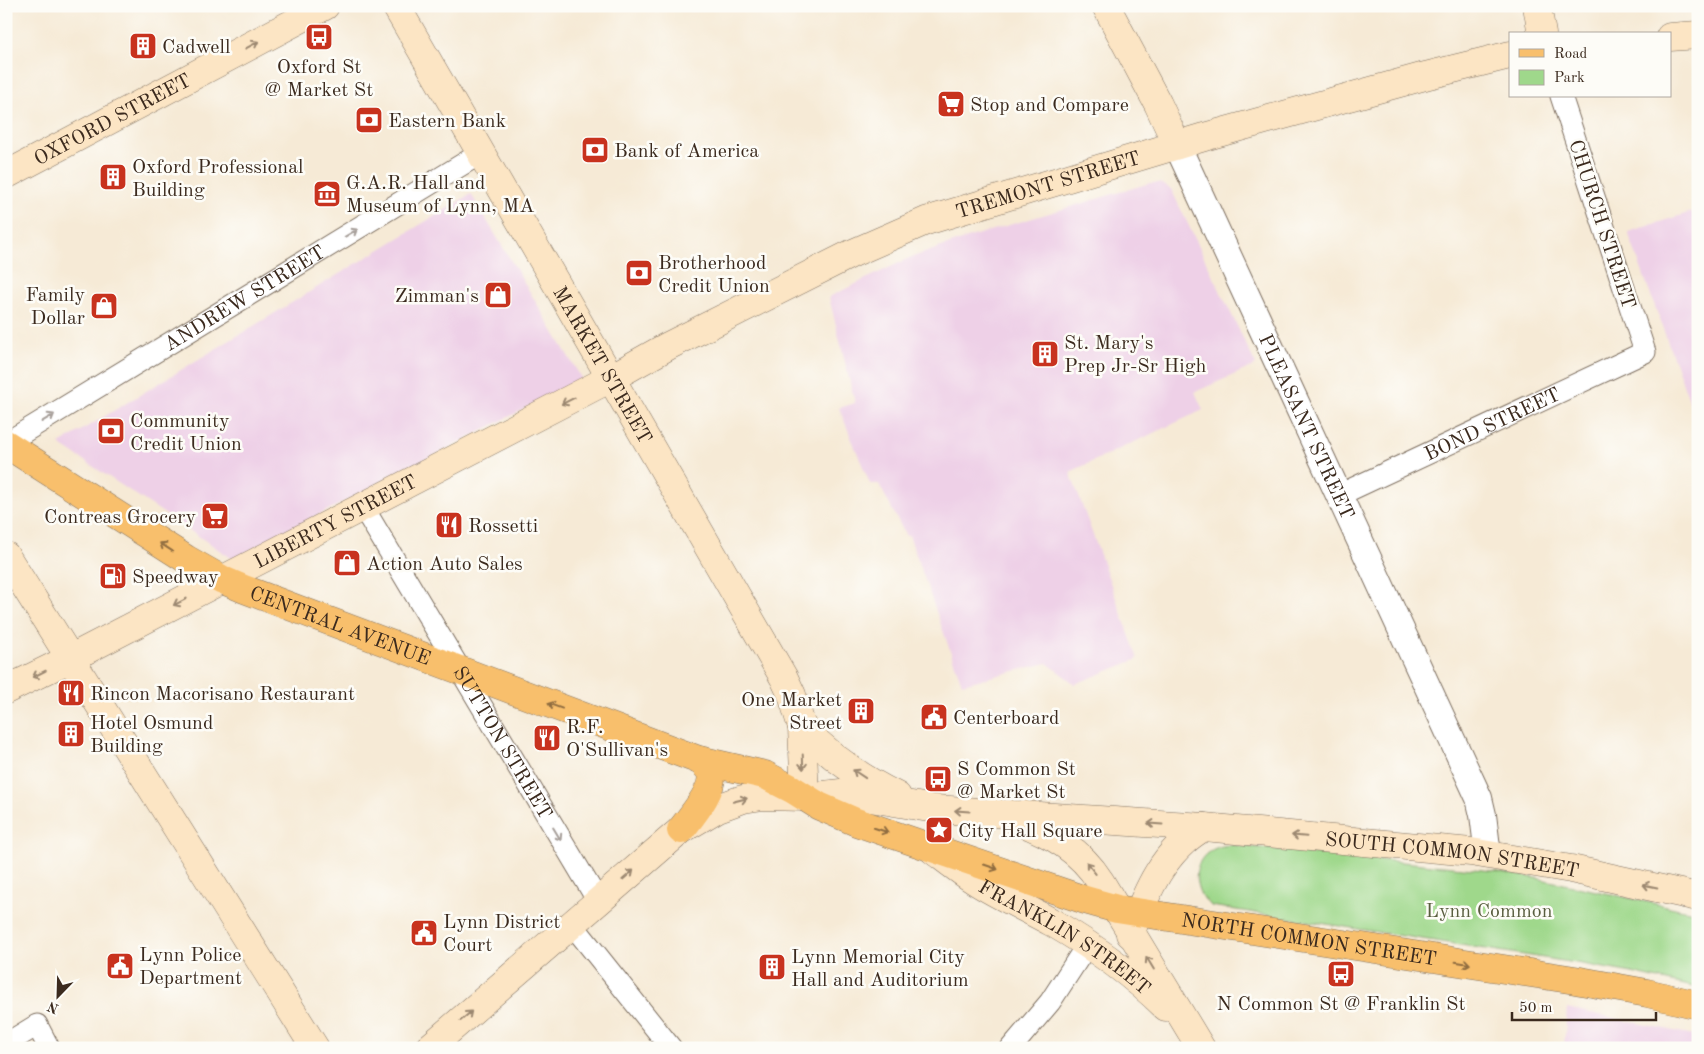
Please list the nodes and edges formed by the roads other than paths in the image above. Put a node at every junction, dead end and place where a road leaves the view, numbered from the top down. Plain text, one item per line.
1 (325, 6) edge
2 (396, 6) edge
3 (1106, 6) edge
4 (1538, 6) edge
5 (1542, 32) edge
6 (1698, 35) edge
7 (1672, 37) edge
8 (1509, 55) edge
9 (1562, 98) edge
10 (1176, 145) junction
11 (481, 153) junction
12 (6, 176) edge
13 (1645, 352) joint
14 (611, 378) junction
15 (6, 443) edge
16 (1339, 495) junction
17 (363, 507) junction
18 (6, 556) edge
19 (223, 580) junction
20 (71, 658) junction
21 (461, 671) junction
22 (6, 690) edge
23 (802, 726) junction
24 (699, 760) junction
25 (805, 797) junction
26 (935, 809) junction
27 (988, 813) junction
28 (1204, 827) junction
29 (681, 830) junction
30 (928, 846) junction
31 (1488, 855) junction
32 (1698, 897) edge
33 (598, 901) junction
34 (1129, 918) junction
35 (572, 924) junction
36 (1087, 945) junction
37 (1118, 966) junction
38 (1698, 1005) edge
39 (1197, 1041) edge
40 (6, 1044) edge
41 (49, 1048) edge
42 (315, 1048) edge
43 (429, 1048) edge
44 (670, 1048) edge
45 (1011, 1048) edge

12 -> 1 main road, OXFORD STREET
2 - 11 main road, MARKET STREET
3 - 10 main road, PLEASANT STREET
4 - 5 main road
6 - 7 main road
8 - 10 main road, TREMONT STREET
9 - 13 street, CHURCH STREET
10 - 14 main road, TREMONT STREET
10 - 16 street, PLEASANT STREET
11 - 14 main road, MARKET STREET
15 -> 11 street, ANDREW STREET
13 - 16 street, BOND STREET
14 -> 17 main road, LIBERTY STREET
14 - 23 main road, MARKET STREET
19 -> 15 main road, CENTRAL AVENUE
16 - 31 street, PLEASANT STREET
17 - 19 main road, LIBERTY STREET
17 - 21 street, SUTTON STREET
18 - 20 main road
19 -> 20 main road, LIBERTY STREET
19 - 21 main road, CENTRAL AVENUE
20 -> 22 main road, LIBERTY STREET
20 - 42 main road
24 -> 21 main road, CENTRAL AVENUE
21 -> 33 street, SUTTON STREET
23 -> 25 main road, MARKET STREET
26 -> 23 main road, MARKET STREET
24 - 25 main road
24 - 29 main road
25 - 26 main road
29 -> 25 main road
25 -> 30 main road
27 -> 26 main road
28 -> 27 main road
34 -> 27 main road, FRANKLIN STREET
31 -> 28 main road, SOUTH COMMON STREET
28 - 34 main road
33 -> 29 main road
30 -> 34 main road, NORTH COMMON STREET
30 - 36 main road, FRANKLIN STREET
32 -> 31 main road, SOUTH COMMON STREET
33 - 35 main road
34 - 37 main road
34 -> 38 main road, NORTH COMMON STREET
39 -> 34 main road, FRANKLIN STREET
43 -> 35 main road
35 - 44 street
36 - 37 main road, FRANKLIN STREET
36 - 45 street
37 - 39 main road, FRANKLIN STREET
40 - 41 street

